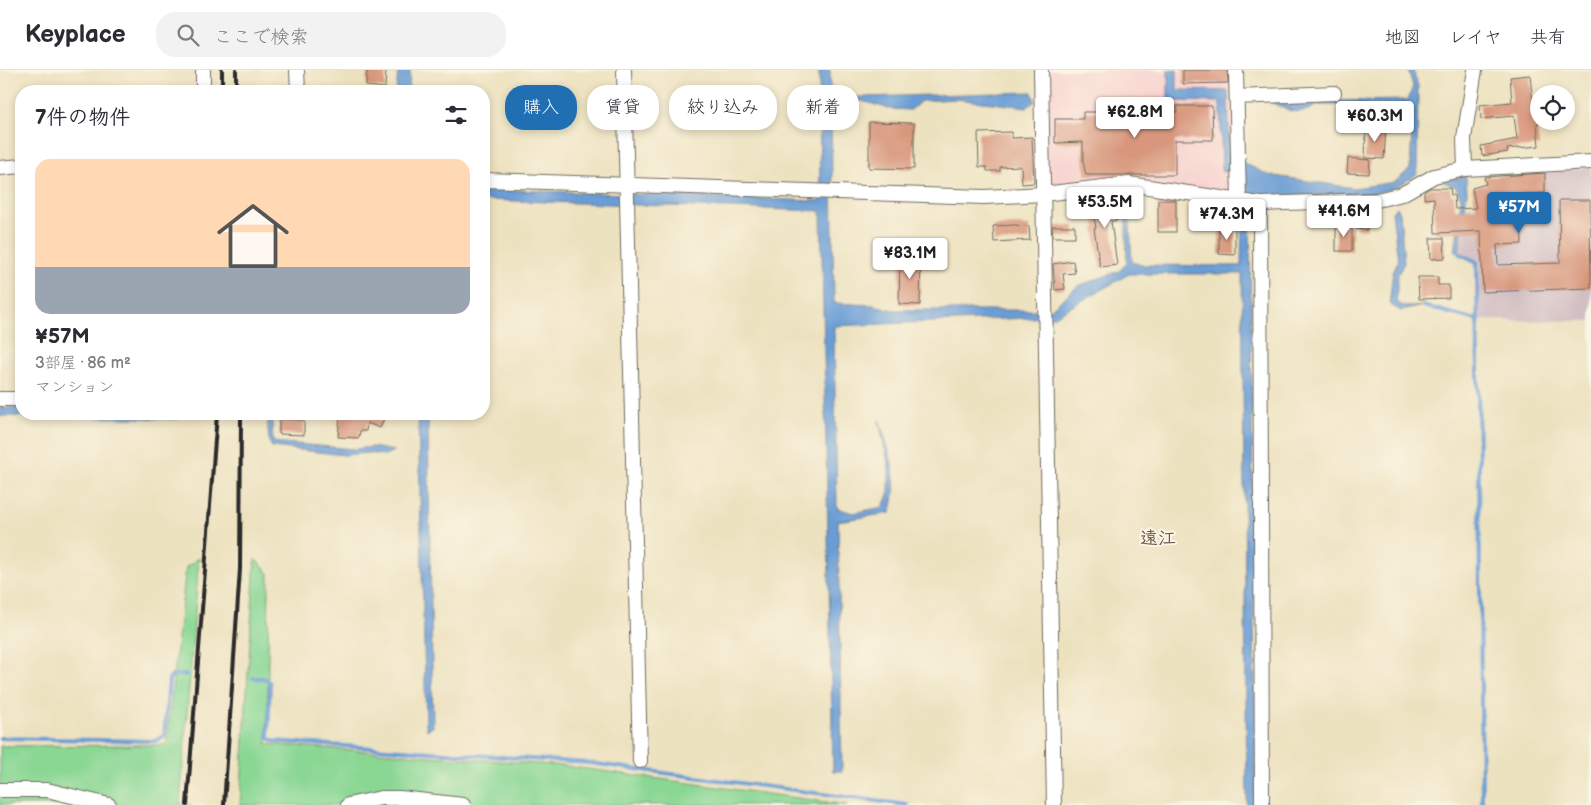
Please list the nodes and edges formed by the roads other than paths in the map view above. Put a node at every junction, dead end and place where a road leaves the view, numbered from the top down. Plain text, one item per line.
1 (203, 70) edge
2 (297, 70) edge
3 (624, 70) edge
4 (1041, 70) edge
5 (1236, 70) edge
6 (1475, 70) edge
7 (203, 85) edge
8 (298, 85) edge
9 (1334, 93) dead end
10 (1237, 97) junction
11 (1591, 162) edge
12 (15, 167) edge
13 (0, 168) edge
14 (1465, 168) junction
15 (490, 180) edge
16 (628, 188) junction
17 (1043, 194) junction
18 (1239, 201) junction
19 (1260, 204) junction
20 (0, 399) edge
21 (15, 399) edge
22 (640, 761) dead end
23 (0, 790) edge
24 (109, 805) edge
25 (348, 805) edge
26 (463, 805) edge
27 (1054, 805) edge
28 (1262, 805) edge

1 - 7 street
2 - 8 street
3 - 16 street
4 - 17 street
5 - 10 street
6 - 14 street
9 - 10 street
10 - 18 street
11 - 14 street
12 - 13 street
14 - 19 street
15 - 16 street
16 - 17 street
16 - 22 street
17 - 18 street
17 - 27 street
18 - 19 street
19 - 28 street
20 - 21 street
23 - 24 street
25 - 26 street

